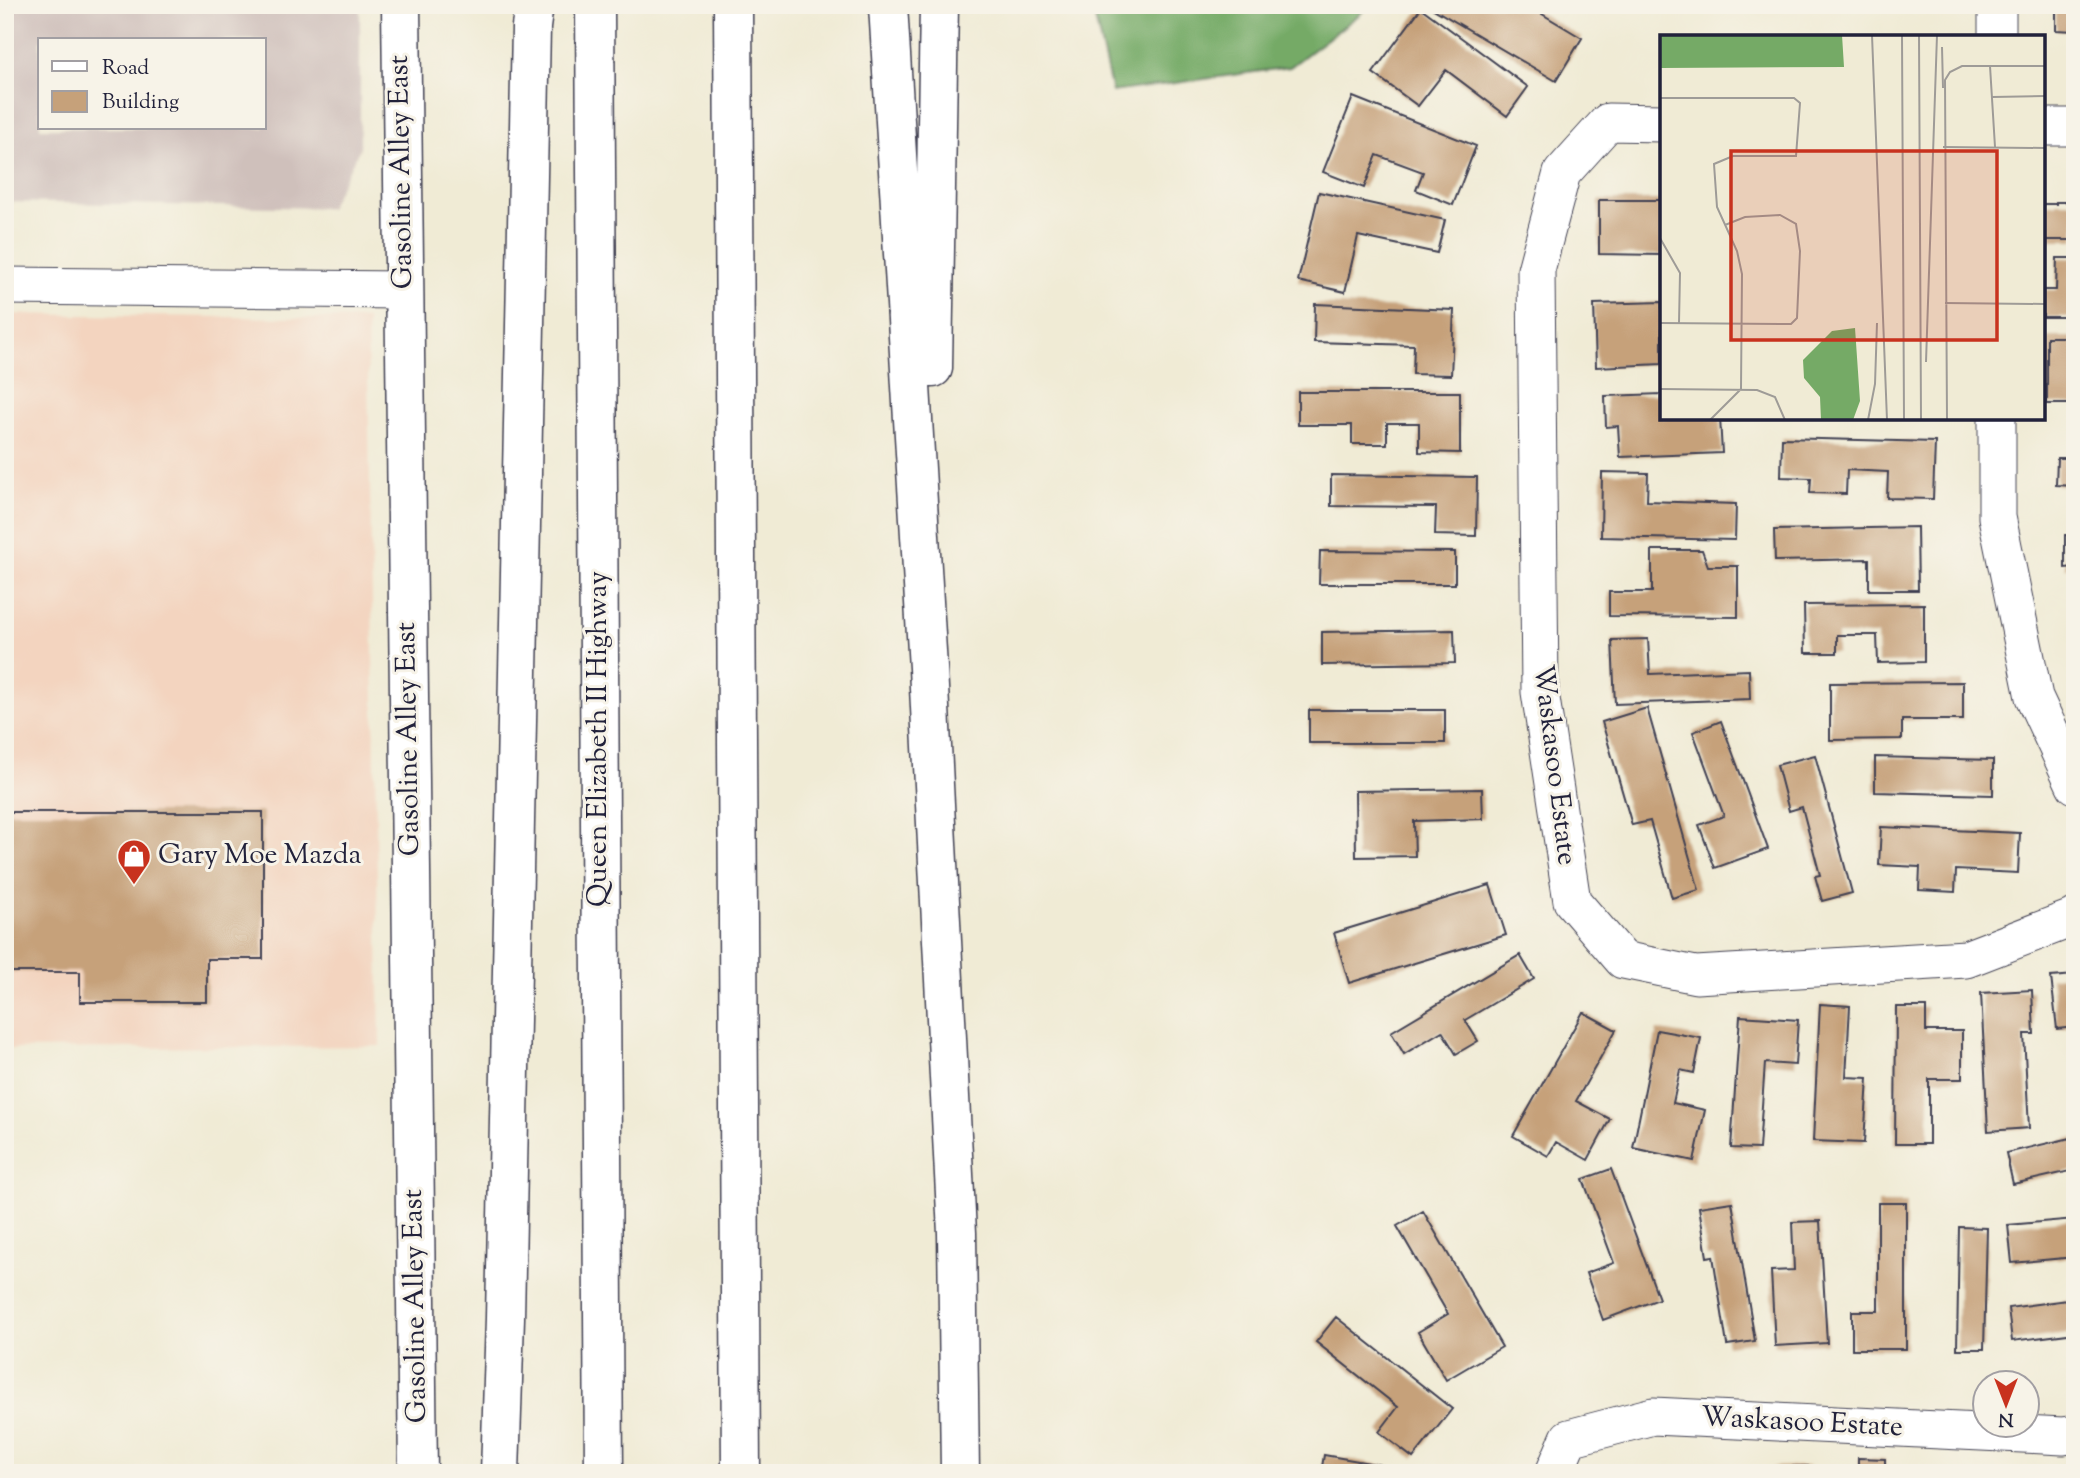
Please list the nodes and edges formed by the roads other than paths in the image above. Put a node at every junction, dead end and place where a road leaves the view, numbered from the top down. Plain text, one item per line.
1 (401, 5) edge
2 (534, 5) edge
3 (595, 5) edge
4 (733, 5) edge
5 (888, 5) edge
6 (939, 5) edge
7 (1997, 5) edge
8 (1997, 35) edge
9 (1660, 122) edge
10 (2045, 127) edge
11 (2075, 127) edge
12 (5, 286) edge
13 (403, 290) junction
14 (1997, 420) edge
15 (928, 668) junction
16 (2075, 785) edge
17 (2075, 917) edge
18 (2075, 1434) edge
19 (418, 1473) edge
20 (500, 1473) edge
21 (604, 1473) edge
22 (741, 1473) edge
23 (960, 1473) edge
24 (1555, 1473) edge

1 - 13 main road, Gasoline Alley East
2 - 20 main road
3 - 21 main road, Queen Elizabeth II Highway
4 - 22 main road
5 - 15 main road
6 - 15 main road
7 - 8 street
9 - 17 street, Waskasoo Estate
10 - 11 street
12 - 13 street
13 - 19 main road, Gasoline Alley East
14 - 16 street
15 - 23 main road
18 - 24 street, Waskasoo Estate

